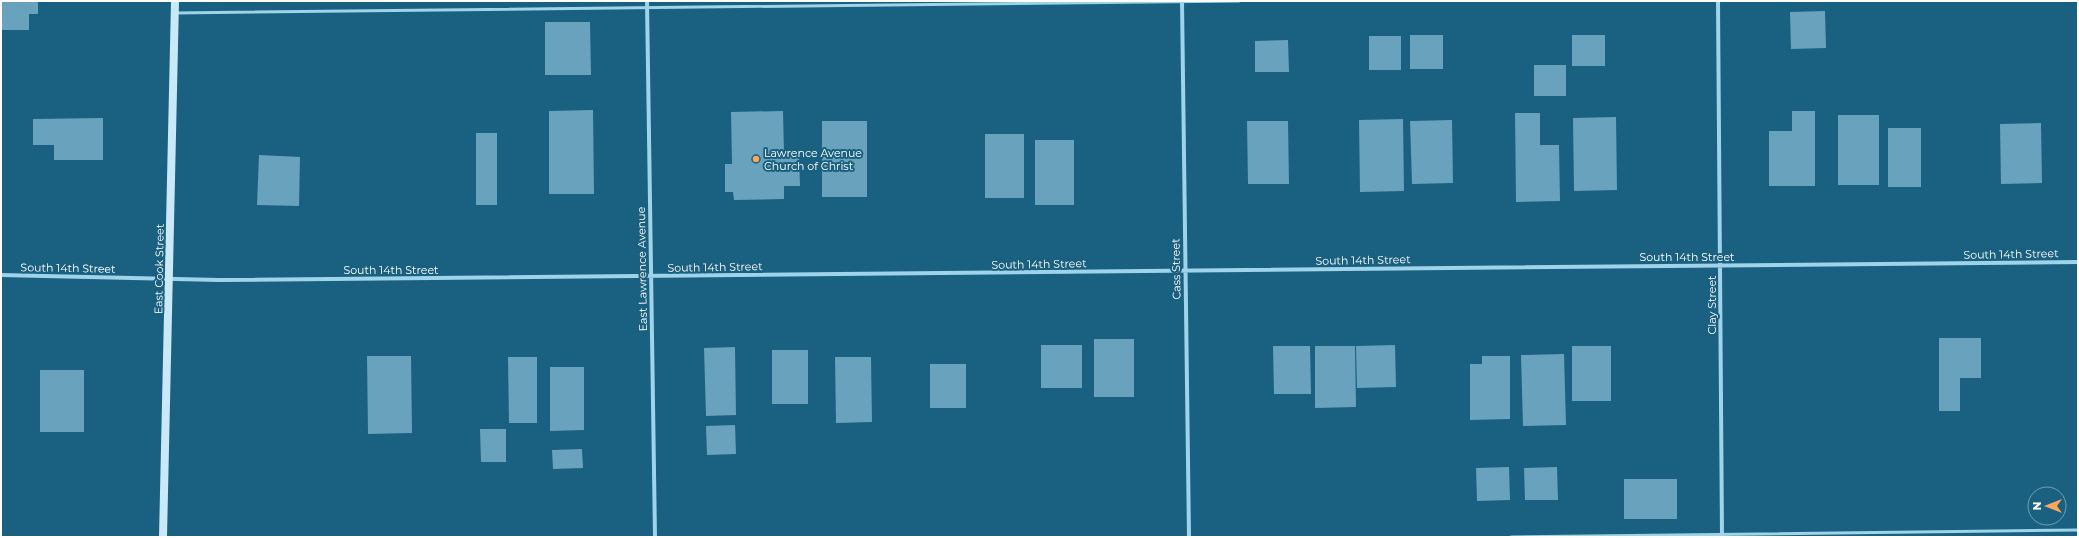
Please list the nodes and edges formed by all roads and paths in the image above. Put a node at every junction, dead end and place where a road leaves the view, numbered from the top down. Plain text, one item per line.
1 (175, 1) edge
2 (647, 1) edge
3 (1182, 1) edge
4 (1239, 1) edge
5 (1718, 1) edge
6 (647, 8) junction
7 (175, 13) junction
8 (2078, 262) edge
9 (1721, 266) junction
10 (1185, 271) junction
11 (1, 275) edge
12 (651, 277) junction
13 (170, 279) junction
14 (2078, 530) edge
15 (1722, 536) edge
16 (163, 537) edge
17 (655, 537) edge
18 (1189, 537) edge
19 (1511, 537) edge

1 - 7 street, East Cook Street
2 - 6 street, East Lawrence Avenue
3 - 4 lane
3 - 6 lane
3 - 10 street, Cass Street
5 - 9 street, Clay Street
6 - 7 lane
6 - 12 street, East Lawrence Avenue
7 - 13 street, East Cook Street
8 - 9 street, South 14th Street
9 - 10 street, South 14th Street
9 - 15 street, Clay Street
10 - 12 street, South 14th Street
10 - 18 street, Cass Street
11 - 13 street, South 14th Street
12 - 13 street, South 14th Street
12 - 17 street, East Lawrence Avenue
13 - 16 street, East Cook Street
14 - 15 lane
15 - 19 lane

